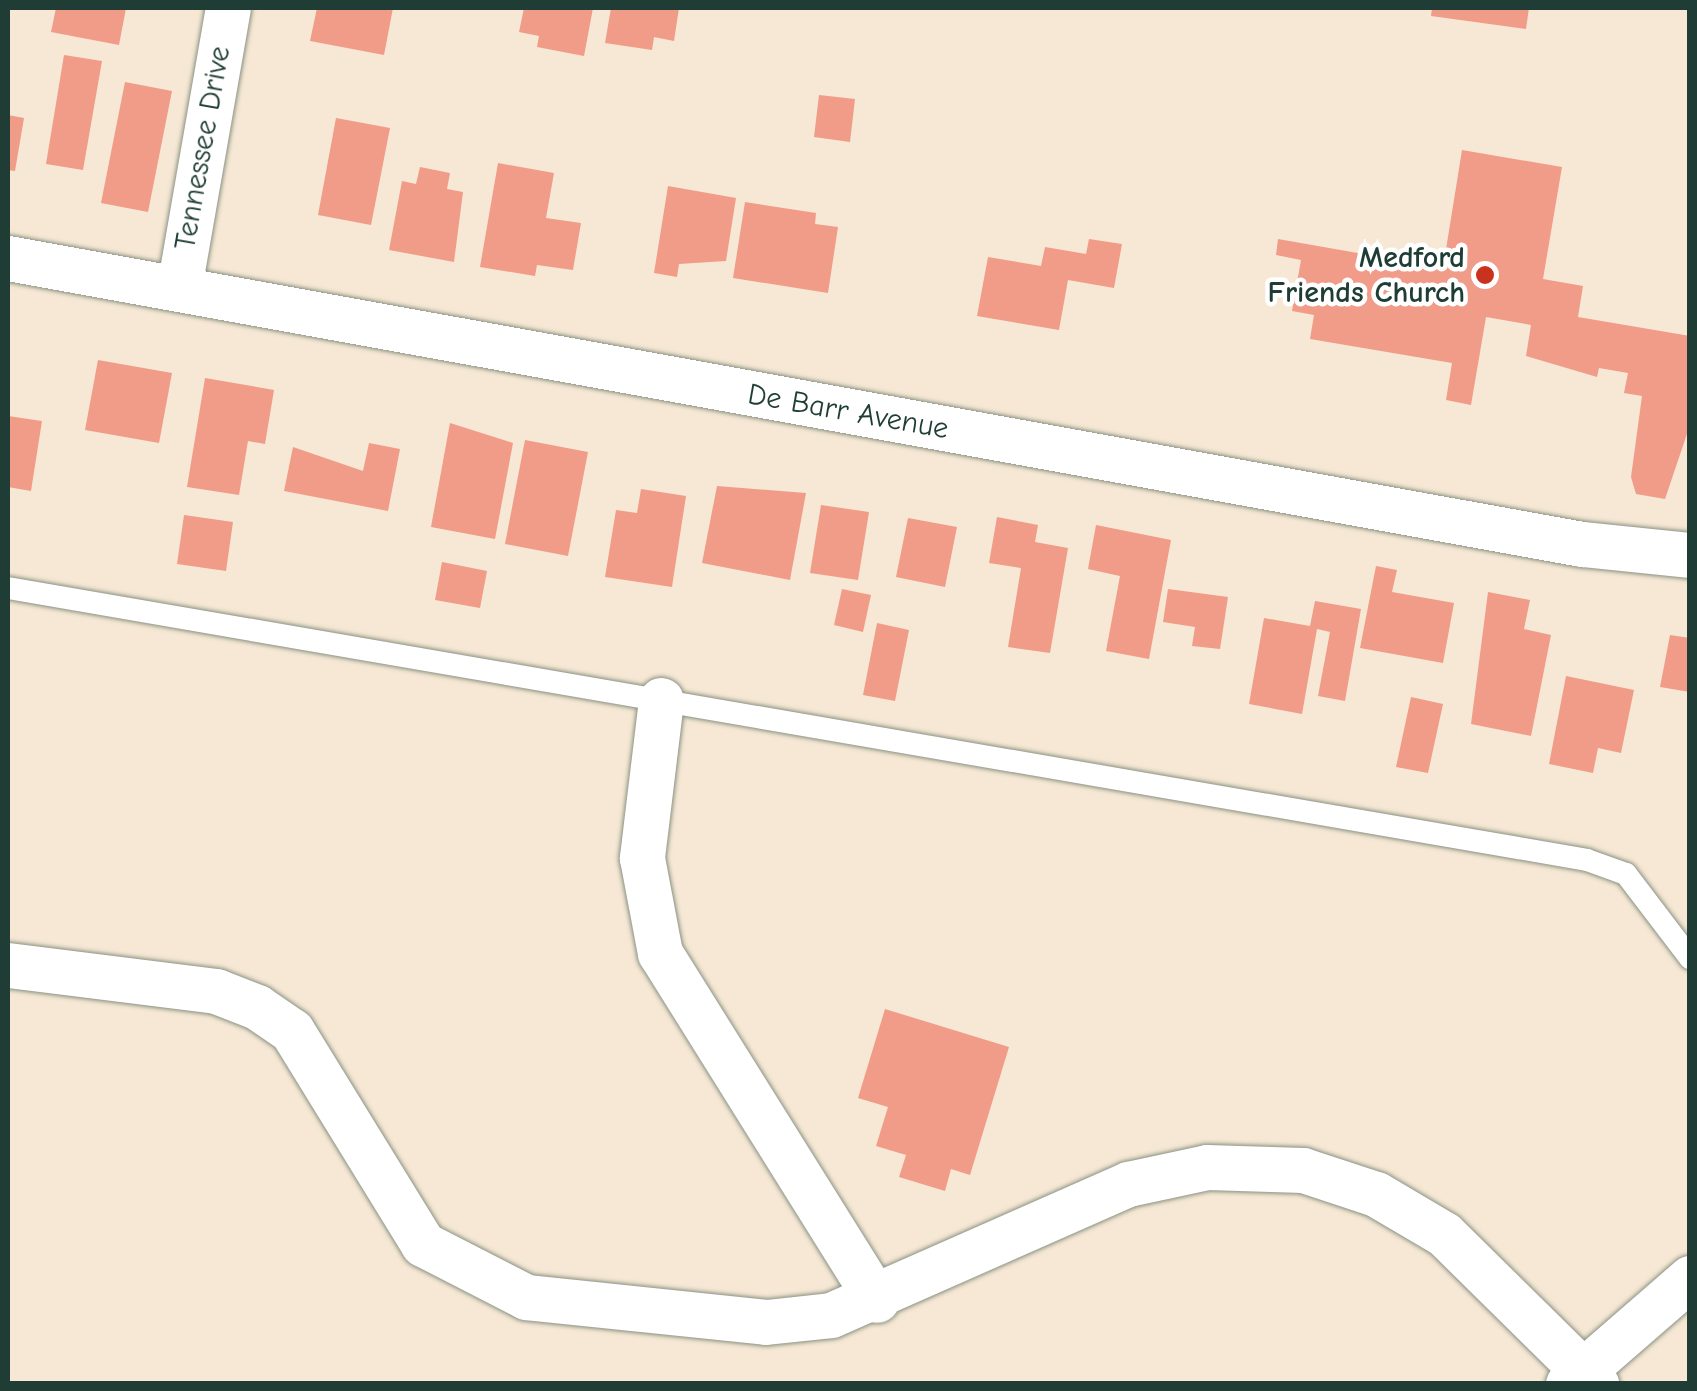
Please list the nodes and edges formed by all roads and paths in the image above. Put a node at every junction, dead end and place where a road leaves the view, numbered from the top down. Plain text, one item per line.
1 (228, 8) edge
2 (8, 258) edge
3 (179, 288) junction
4 (1690, 556) edge
5 (8, 588) edge
6 (660, 700) junction
7 (1690, 958) edge
8 (8, 965) edge
9 (1690, 1278) edge
10 (877, 1300) junction
11 (1582, 1379) edge

1 - 3 street, Tennessee Drive
2 - 3 street, De Barr Avenue
3 - 4 street, De Barr Avenue
5 - 6 lane
6 - 7 lane
6 - 10 street
8 - 10 street
9 - 11 street
10 - 11 street

